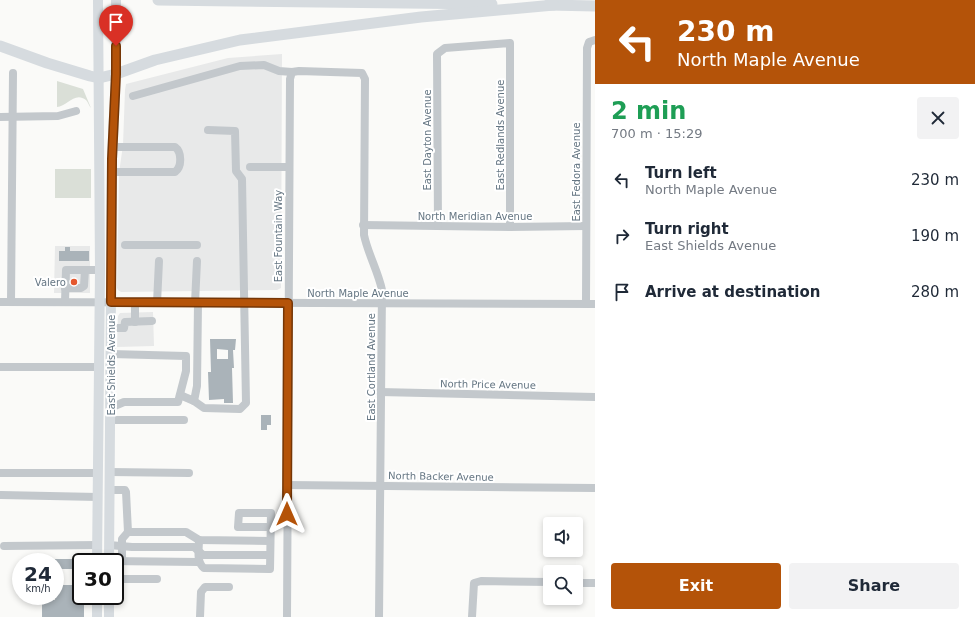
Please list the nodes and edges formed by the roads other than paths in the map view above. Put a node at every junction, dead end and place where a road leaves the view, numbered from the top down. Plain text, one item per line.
1 (98, 0) edge
2 (116, 0) edge
3 (158, 0) edge
4 (554, 5) junction
5 (595, 6) edge
6 (592, 41) edge
7 (510, 43) joint
8 (0, 46) edge
9 (292, 72) junction
10 (13, 73) dead end
11 (116, 74) junction
12 (99, 78) junction
13 (133, 96) dead end
14 (76, 111) dead end
15 (0, 117) edge
16 (12, 117) junction
17 (208, 130) dead end
18 (112, 147) junction
19 (250, 167) dead end
20 (288, 167) junction
21 (112, 172) junction
22 (364, 225) junction
23 (438, 226) junction
24 (586, 226) junction
25 (510, 227) junction
26 (111, 245) junction
27 (197, 245) dead end
28 (159, 261) dead end
29 (196, 261) dead end
30 (85, 270) junction
31 (100, 270) junction
32 (66, 288) junction
33 (80, 288) junction
34 (0, 302) edge
35 (11, 302) junction
36 (65, 302) junction
37 (80, 302) junction
38 (100, 302) junction
39 (111, 302) junction
40 (136, 302) junction
41 (158, 303) junction
42 (197, 303) junction
43 (245, 303) junction
44 (288, 303) junction
45 (381, 303) junction
46 (591, 304) edge
47 (152, 321) dead end
48 (136, 322) junction
49 (111, 328) junction
50 (111, 354) junction
51 (0, 367) edge
52 (99, 367) junction
53 (380, 392) junction
54 (180, 395) junction
55 (595, 397) edge
56 (194, 401) junction
57 (110, 408) junction
58 (110, 420) junction
59 (184, 420) dead end
60 (110, 472) junction
61 (0, 473) edge
62 (98, 473) junction
63 (189, 473) dead end
64 (287, 485) junction
65 (380, 485) junction
66 (595, 488) edge
67 (110, 490) junction
68 (1, 495) edge
69 (98, 497) junction
70 (270, 527) junction
71 (128, 532) junction
72 (199, 540) junction
73 (270, 541) junction
74 (98, 545) junction
75 (109, 545) junction
76 (4, 546) dead end
77 (122, 546) junction
78 (199, 551) junction
79 (98, 553) edge
80 (109, 553) edge
81 (122, 553) edge
82 (270, 555) junction
83 (124, 561) edge
84 (199, 562) junction
85 (124, 579) edge
86 (157, 579) dead end
87 (543, 582) edge
88 (583, 583) edge
89 (595, 583) edge
90 (229, 587) dead end
91 (97, 605) edge
92 (109, 605) edge
93 (97, 617) edge
94 (109, 617) edge
95 (200, 617) edge
96 (287, 617) edge
97 (379, 617) edge
98 (472, 617) edge

1 - 12 main road, East Shields Avenue
2 - 11 main road, East Shields Avenue
3 - 4 highway
4 - 5 highway
4 - 11 highway
6 - 24 street, East Fedora Avenue
7 - 23 street, East Dayton Avenue
7 - 25 street, East Redlands Avenue
8 - 12 highway
9 - 13 street
9 - 20 street, East Fountain Way
9 - 22 street, East Cortland Avenue
10 - 16 street
11 - 12 highway
11 - 18 main road, East Shields Avenue
12 - 31 main road, East Shields Avenue
14 - 16 street
15 - 16 street
16 - 35 street
17 - 43 street
18 - 21 main road, East Shields Avenue
18 - 21 street
19 - 20 street
20 - 44 street, East Fountain Way
21 - 26 main road, East Shields Avenue
22 - 23 street, North Meridian Avenue
22 - 45 street, East Cortland Avenue
23 - 25 street, North Meridian Avenue
24 - 25 street, North Meridian Avenue
24 - 46 street, East Fedora Avenue
26 - 27 street
26 - 39 main road, East Shields Avenue
28 - 41 street
29 - 42 street
30 - 31 street
30 - 32 street
30 - 33 street
31 - 38 main road, East Shields Avenue
32 - 33 street
32 - 36 street
33 - 37 street
34 - 35 street, North Maple Avenue
35 - 36 street, North Maple Avenue
36 - 37 street, North Maple Avenue
37 - 38 street, North Maple Avenue
38 - 39 street, North Maple Avenue
38 - 52 main road, East Shields Avenue
39 - 40 street, North Maple Avenue
39 - 49 main road, East Shields Avenue
40 - 41 street, North Maple Avenue
40 - 48 street
41 - 42 street, North Maple Avenue
42 - 43 street, North Maple Avenue
42 - 56 street
43 - 44 street, North Maple Avenue
43 - 56 street
44 - 45 street, North Maple Avenue
44 - 64 street, East Fountain Way
45 - 46 street, North Maple Avenue
45 - 53 street, East Cortland Avenue
47 - 48 street
48 - 49 street
49 - 50 main road, East Shields Avenue
50 - 54 street
50 - 57 main road, East Shields Avenue
51 - 52 street
52 - 62 main road, East Shields Avenue
53 - 55 street, North Price Avenue
53 - 65 street, East Cortland Avenue
54 - 56 street
54 - 57 street
57 - 58 main road, East Shields Avenue
58 - 59 street
58 - 60 main road, East Shields Avenue
60 - 63 street
60 - 67 main road, East Shields Avenue
61 - 62 street
62 - 69 main road, East Shields Avenue
64 - 65 street, North Backer Avenue
64 - 96 street, East Fountain Way
65 - 66 street, North Backer Avenue
65 - 97 street, East Cortland Avenue
67 - 71 street
67 - 75 main road, East Shields Avenue
68 - 69 street
69 - 74 main road, East Shields Avenue
69 - 75 main road
70 - 70 street
70 - 73 street
71 - 72 street
71 - 77 street
72 - 73 street
72 - 78 street
73 - 82 street
74 - 76 street
74 - 79 main road, East Shields Avenue
75 - 77 street
75 - 80 main road, East Shields Avenue
77 - 78 street
77 - 81 street
78 - 82 street
78 - 84 street
82 - 84 street
83 - 84 street
85 - 86 street
87 - 98 street
88 - 89 street
90 - 95 street
91 - 93 main road
92 - 94 main road

